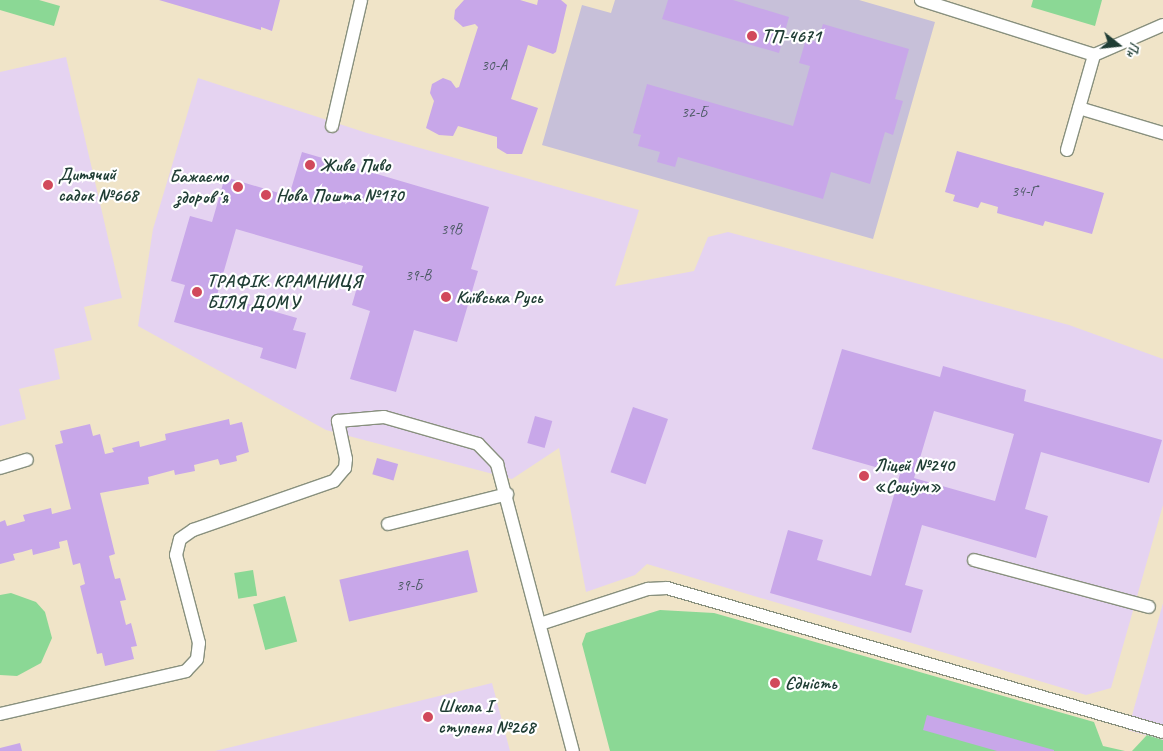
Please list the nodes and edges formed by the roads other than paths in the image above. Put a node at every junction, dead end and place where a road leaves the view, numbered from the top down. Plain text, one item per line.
1 (362, 0) edge
2 (921, 0) edge
3 (1163, 25) edge
4 (1094, 55) junction
5 (1079, 108) junction
6 (332, 126) dead end
7 (1163, 133) edge
8 (1067, 150) dead end
9 (27, 460) dead end
10 (0, 468) edge
11 (507, 494) junction
12 (388, 524) dead end
13 (974, 560) dead end
14 (1149, 607) dead end
15 (540, 624) junction
16 (0, 714) edge
17 (1163, 732) edge
18 (573, 751) edge

1 - 6 lane
2 - 4 lane
3 - 4 lane
4 - 5 lane
5 - 7 lane
5 - 8 lane
9 - 10 lane
11 - 12 lane
11 - 15 lane
11 - 16 lane
13 - 14 lane
15 - 17 lane
15 - 18 lane

